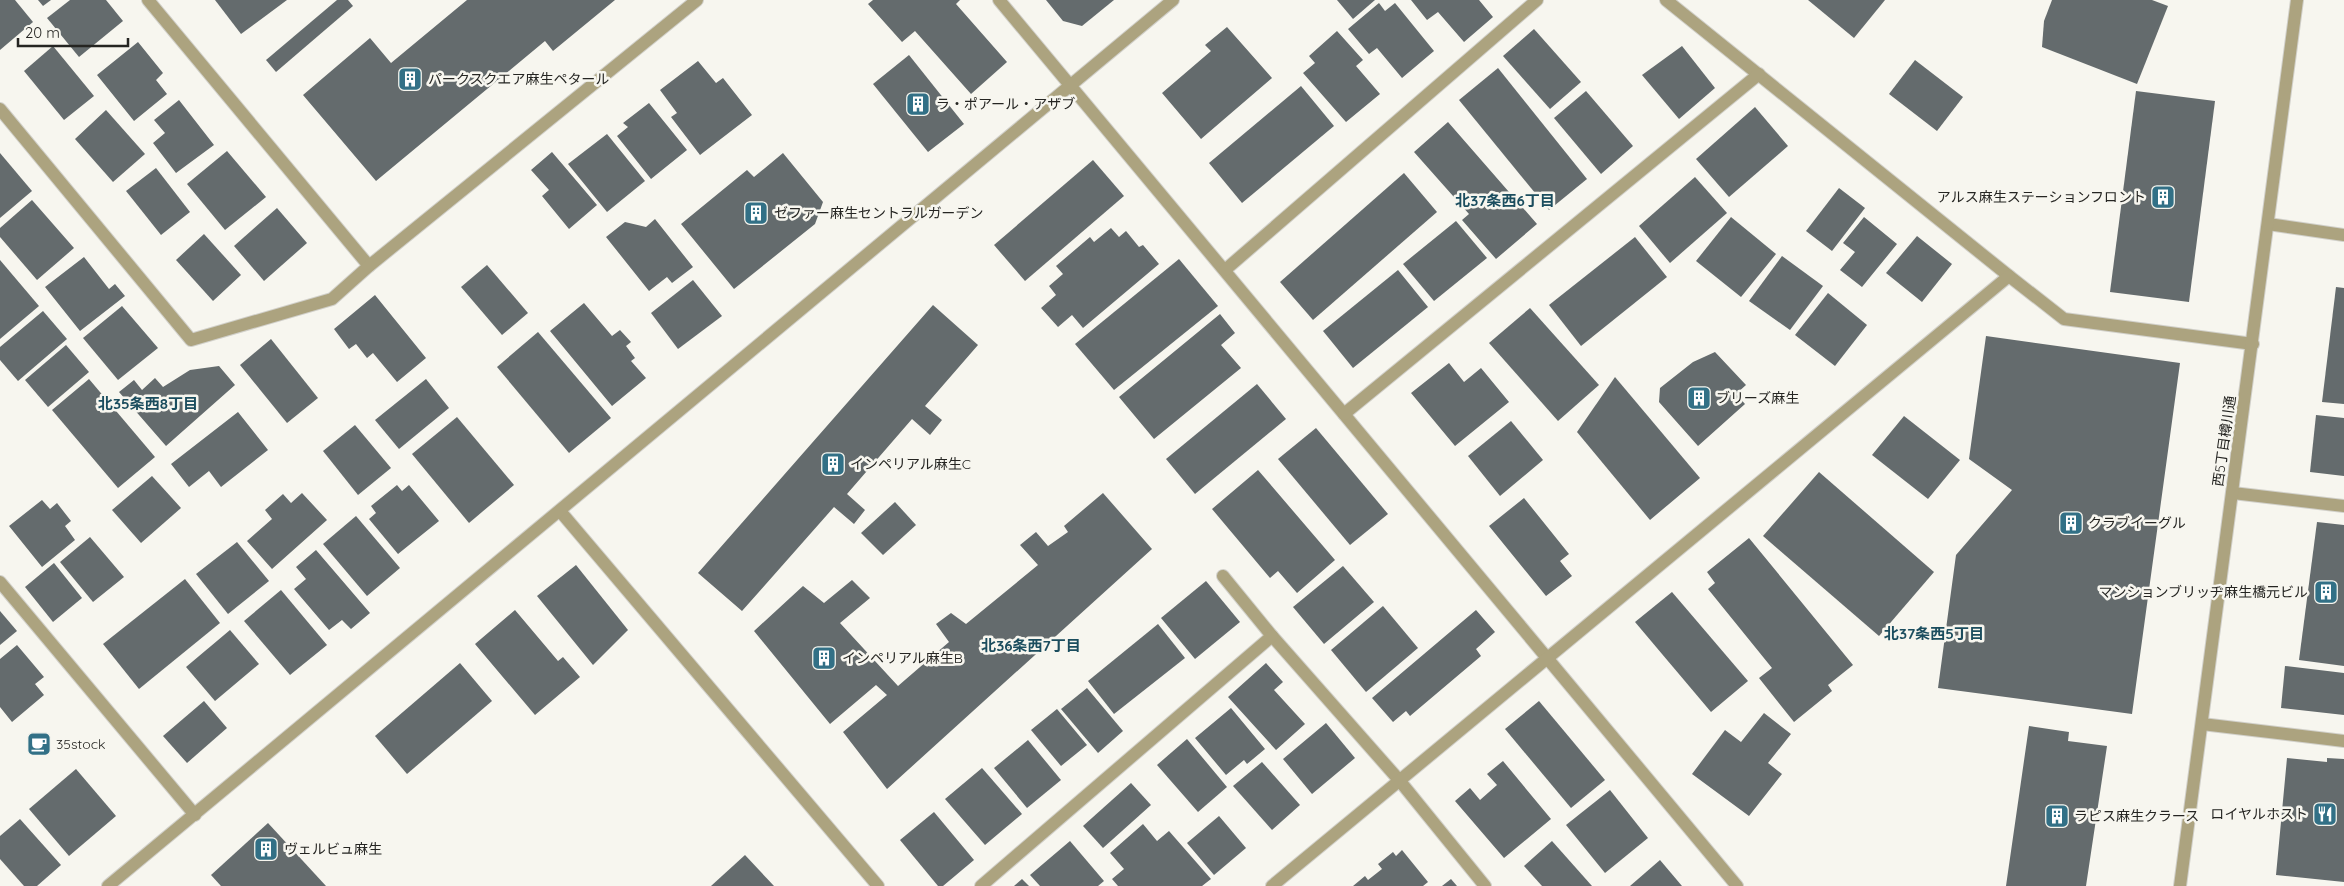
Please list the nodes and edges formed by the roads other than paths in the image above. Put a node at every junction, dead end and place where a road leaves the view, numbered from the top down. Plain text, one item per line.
1 (148, 0) edge
2 (697, 0) edge
3 (999, 0) edge
4 (1173, 0) edge
5 (1537, 0) edge
6 (1666, 0) edge
7 (2297, 0) edge
8 (1759, 74) junction
9 (1071, 86) junction
10 (0, 109) edge
11 (2268, 224) junction
12 (2344, 235) edge
13 (369, 266) junction
14 (1225, 270) junction
15 (2008, 276) junction
16 (2252, 344) junction
17 (1344, 414) junction
18 (2232, 493) junction
19 (2344, 506) edge
20 (560, 510) junction
21 (1223, 576) dead end
22 (0, 582) edge
23 (1272, 636) junction
24 (1547, 656) junction
25 (2202, 724) junction
26 (2344, 741) edge
27 (1398, 780) junction
28 (194, 815) junction
29 (108, 886) edge
30 (878, 886) edge
31 (981, 886) edge
32 (1272, 886) edge
33 (1485, 886) edge
34 (1737, 886) edge
35 (2180, 886) edge

1 - 13 street
2 - 13 street
3 - 9 street
4 - 9 street
5 - 14 street
6 - 8 street
7 - 11 street, 西5丁目樽川通
8 - 15 street
8 - 17 street
9 - 14 street
9 - 20 street
10 - 13 street
11 - 12 street
11 - 16 street, 西5丁目樽川通
14 - 17 street
15 - 16 street
15 - 24 street
16 - 18 street, 西5丁目樽川通
17 - 24 street
18 - 19 street
18 - 25 street, 西5丁目樽川通
20 - 28 street
20 - 30 street
21 - 23 street
22 - 28 street
23 - 27 street
23 - 31 street
24 - 27 street
24 - 34 street
25 - 26 street
25 - 35 street, 西5丁目樽川通
27 - 32 street
27 - 33 street
28 - 29 street

